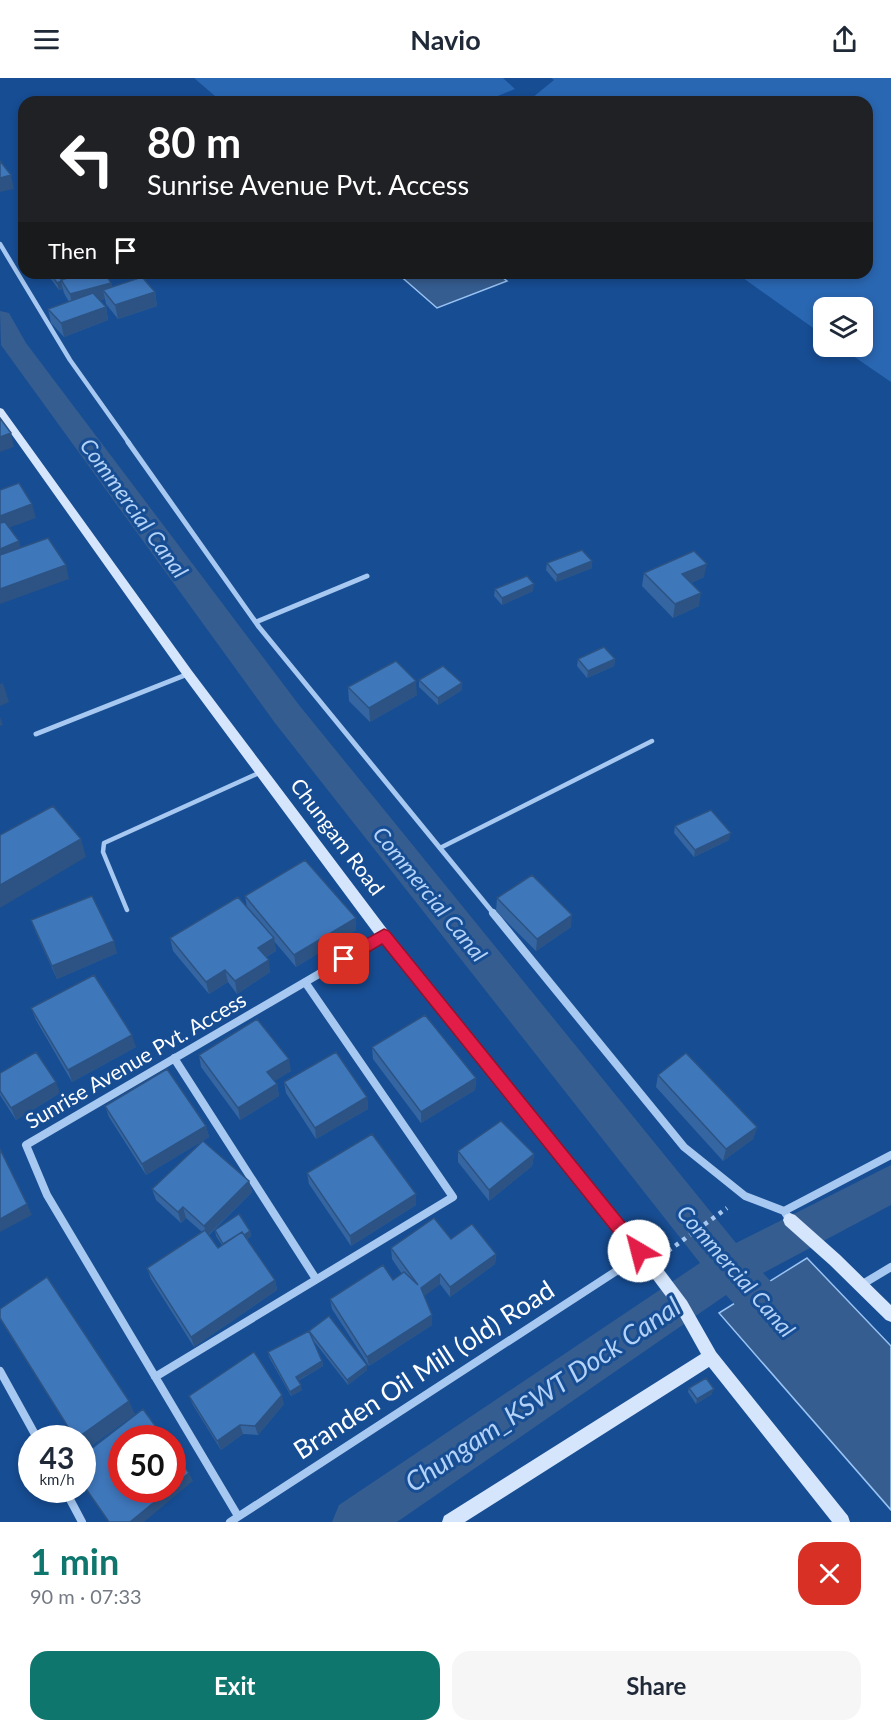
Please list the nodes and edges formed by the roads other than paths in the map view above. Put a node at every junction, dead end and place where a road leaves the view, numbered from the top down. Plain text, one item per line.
1 (0, 244) edge
2 (18, 274) edge
3 (21, 279) edge
4 (0, 411) edge
5 (367, 576) dead end
6 (256, 622) junction
7 (188, 674) junction
8 (36, 734) dead end
9 (652, 741) dead end
10 (261, 772) junction
11 (440, 848) junction
12 (127, 910) dead end
13 (384, 936) junction
14 (305, 982) junction
15 (174, 1058) junction
16 (891, 1155) edge
17 (787, 1216) junction
18 (641, 1255) junction
19 (891, 1267) edge
20 (316, 1279) junction
21 (861, 1284) junction
22 (891, 1315) edge
23 (711, 1357) junction
24 (0, 1371) edge
25 (155, 1377) junction
26 (30, 1425) edge
27 (72, 1503) edge
28 (238, 1516) junction
29 (82, 1522) edge
30 (230, 1522) edge
31 (450, 1522) edge
32 (842, 1522) edge

1 - 2 street
3 - 6 street
4 - 7 main road, Chungam Road
5 - 6 street
6 - 11 street
7 - 8 street
7 - 10 main road, Chungam Road
9 - 11 lane
10 - 12 lane
10 - 13 main road, Chungam Road
11 - 17 street
13 - 14 street, Sunrise Avenue Pvt. Access
13 - 18 main road, Chungam Road
14 - 15 street, Sunrise Avenue Pvt. Access
14 - 20 street
15 - 20 street
15 - 25 street, Sunrise Avenue Pvt. Access
16 - 17 street
17 - 21 main road
18 - 23 main road, Chungam Road
18 - 28 street, Branden Oil Mill (old) Road
19 - 21 street
20 - 25 street
21 - 22 main road
23 - 31 main road
23 - 32 main road
24 - 26 street
25 - 28 street, Sunrise Avenue Pvt. Access
27 - 29 street
28 - 30 street, Branden Oil Mill (old) Road

